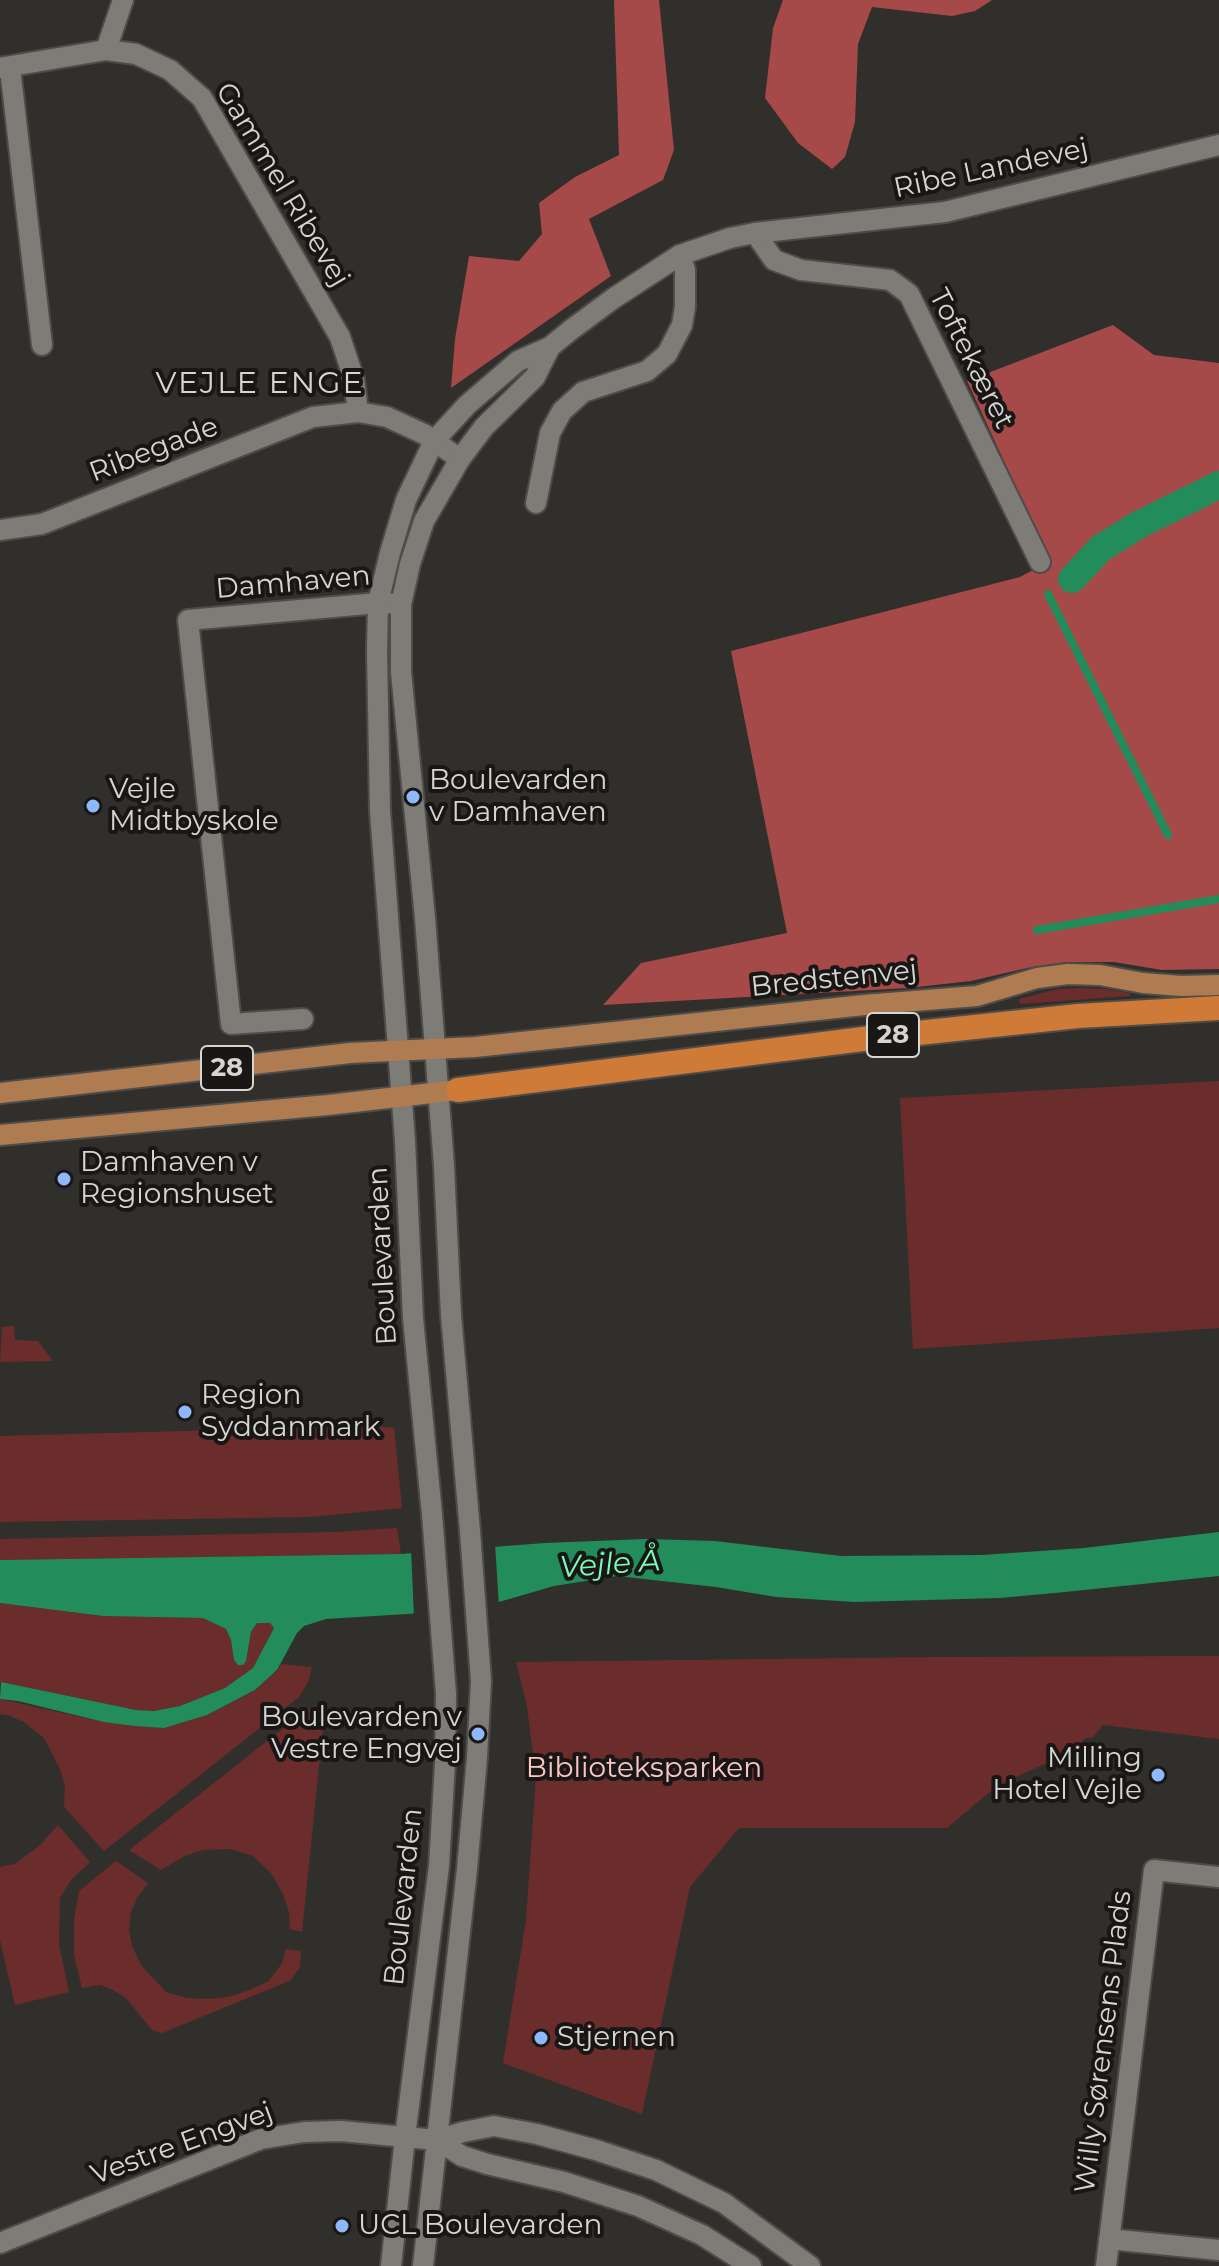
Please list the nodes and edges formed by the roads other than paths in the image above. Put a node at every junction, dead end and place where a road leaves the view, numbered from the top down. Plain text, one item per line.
1 (123, 0) edge
2 (106, 50) junction
3 (5, 68) edge
4 (1219, 145) edge
5 (755, 233) junction
6 (680, 255) junction
7 (42, 345) dead end
8 (550, 347) junction
9 (358, 412) junction
10 (434, 441) junction
11 (460, 459) junction
12 (536, 503) dead end
13 (0, 530) edge
14 (1040, 562) dead end
15 (378, 603) junction
16 (401, 604) junction
17 (1219, 985) edge
18 (1219, 1008) edge
19 (303, 1019) dead end
20 (444, 1048) junction
21 (399, 1052) junction
22 (448, 1091) junction
23 (0, 1093) edge
24 (402, 1097) junction
25 (0, 1135) edge
26 (1219, 1877) edge
27 (405, 2137) junction
28 (437, 2140) junction
29 (1109, 2239) junction
30 (0, 2243) edge
31 (1219, 2250) edge
32 (391, 2266) edge
33 (423, 2266) edge
34 (751, 2266) edge
35 (810, 2266) edge
36 (1106, 2266) edge

1 - 2 main road
2 - 3 main road, Gammel Ribevej
2 - 9 main road, Gammel Ribevej
3 - 7 main road
4 - 5 main road, Ribe Landevej
5 - 6 main road, Ribe Landevej
5 - 14 main road, Toftekæret
6 - 8 main road, Ribe Landevej
6 - 12 main road
8 - 10 main road, Ribe Landevej
8 - 11 main road, Ribe Landevej
9 - 10 main road, Ribegade
9 - 13 main road, Ribegade
10 - 11 main road, Ribegade
10 - 15 main road, Boulevarden
11 - 16 main road
15 - 16 main road, Damhaven
15 - 19 main road, Damhaven
15 - 21 main road, Boulevarden
16 - 20 main road
17 - 20 main road, Bredstenvej / 28
18 - 22 highway, 28
20 - 21 main road, 28
20 - 22 main road
21 - 23 main road, 28
21 - 24 main road, Boulevarden
22 - 24 main road, 28
22 - 28 main road
24 - 25 main road, 28
24 - 27 main road, Boulevarden
26 - 29 main road, Willy Sørensens Plads
27 - 28 main road, Vestre Engvej
27 - 30 main road, Vestre Engvej
27 - 32 main road, Boulevarden
28 - 33 main road
28 - 34 main road, Vestre Engvej
28 - 35 main road, Vestre Engvej
29 - 31 main road
29 - 36 main road, Willy Sørensens Plads

